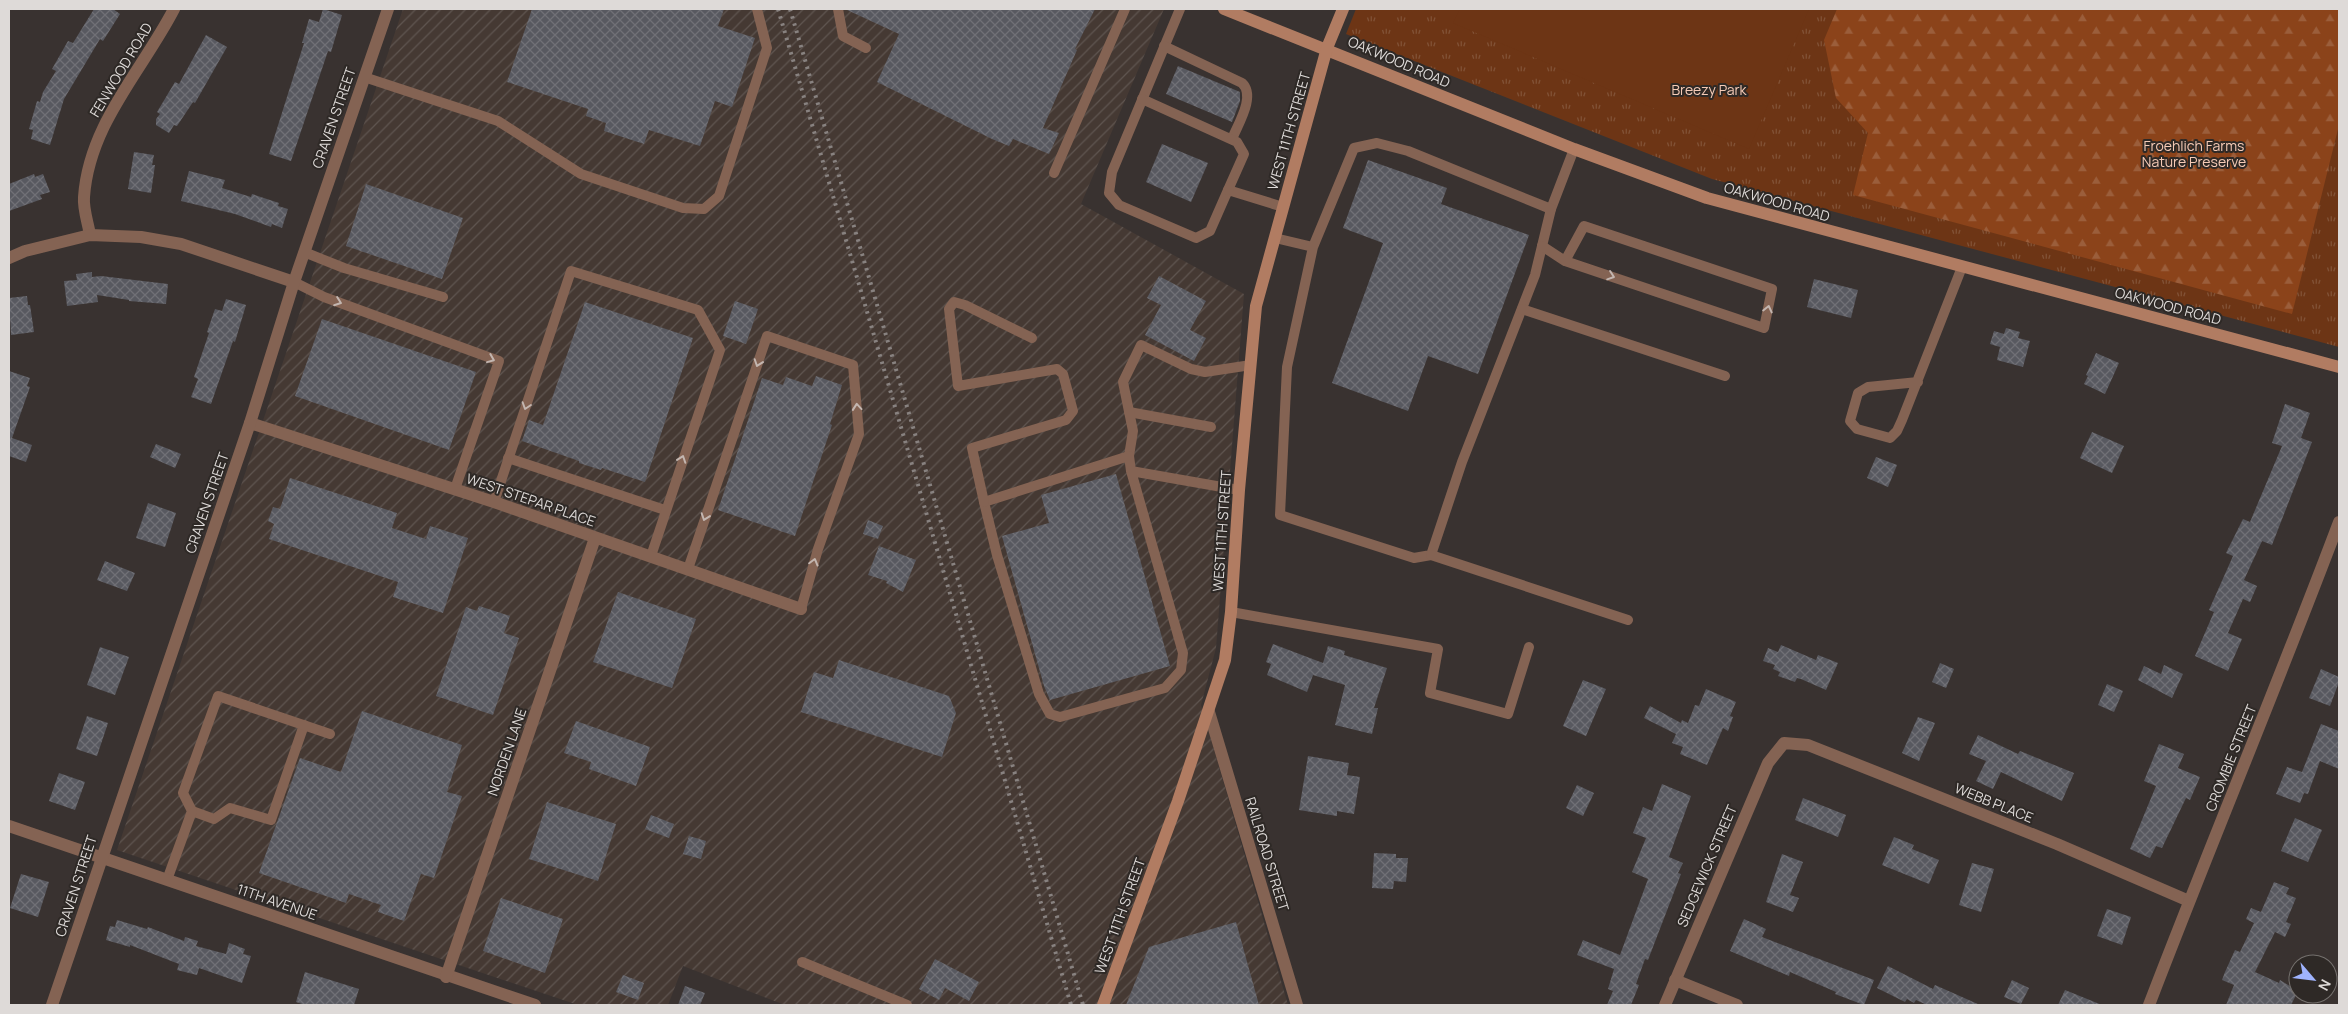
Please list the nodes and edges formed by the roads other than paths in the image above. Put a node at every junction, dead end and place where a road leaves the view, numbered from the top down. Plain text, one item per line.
1 (174, 9) edge
2 (388, 9) edge
3 (757, 9) edge
4 (838, 9) edge
5 (1125, 9) edge
6 (1180, 9) edge
7 (1224, 9) edge
8 (1343, 9) edge
9 (1164, 46) junction
10 (866, 48) dead end
11 (1327, 48) junction
12 (364, 77) junction
13 (1142, 99) junction
14 (1232, 139) junction
15 (1574, 149) junction
16 (1054, 173) dead end
17 (1228, 190) junction
18 (1283, 207) junction
19 (1550, 208) junction
20 (90, 235) junction
21 (1275, 238) junction
22 (1542, 246) junction
23 (1313, 247) junction
24 (304, 252) junction
25 (9, 258) edge
26 (1565, 261) junction
27 (1962, 267) junction
28 (294, 282) junction
29 (443, 297) dead end
30 (1522, 309) junction
31 (1032, 338) dead end
32 (1251, 365) junction
33 (2339, 367) edge
34 (1725, 376) dead end
35 (1918, 382) junction
36 (1129, 412) junction
37 (250, 423) junction
38 (1211, 427) dead end
39 (1128, 456) junction
40 (508, 458) junction
41 (1131, 471) junction
42 (455, 489) junction
43 (1239, 490) junction
44 (494, 502) junction
45 (984, 502) junction
46 (665, 510) junction
47 (2339, 522) edge
48 (595, 538) junction
49 (1432, 555) junction
50 (651, 556) junction
51 (688, 569) junction
52 (802, 609) joint
53 (1231, 612) junction
54 (1628, 620) dead end
55 (1529, 647) dead end
56 (1209, 712) junction
57 (304, 725) junction
58 (330, 734) dead end
59 (1784, 743) joint
60 (192, 811) junction
61 (9, 826) edge
62 (101, 857) junction
63 (167, 880) junction
64 (2189, 901) junction
65 (802, 962) dead end
66 (446, 976) junction
67 (1675, 980) junction
68 (52, 1005) edge
69 (535, 1005) edge
70 (907, 1005) edge
71 (1103, 1005) edge
72 (1297, 1005) edge
73 (1665, 1005) edge
74 (1737, 1005) edge
75 (2149, 1005) edge

1 - 20 street, FENWOOD ROAD
2 - 12 street, CRAVEN STREET
3 - 12 lane
4 - 10 lane
5 - 16 lane
6 - 9 lane
7 - 11 main road, OAKWOOD ROAD
8 - 11 main road, WEST 11TH STREET
9 - 13 lane
9 - 14 lane
11 - 15 main road, OAKWOOD ROAD
11 - 18 main road, WEST 11TH STREET
12 - 24 street, CRAVEN STREET
13 - 14 lane
13 - 17 lane
14 - 17 lane
15 - 19 lane
15 - 27 main road, OAKWOOD ROAD
17 - 18 lane
18 - 21 main road, WEST 11TH STREET
19 - 22 lane
19 - 23 lane
20 - 25 street
20 - 28 street
21 - 23 lane
21 - 32 main road, WEST 11TH STREET
22 - 26 lane
22 - 30 lane
23 - 49 lane
24 - 28 street, CRAVEN STREET
24 - 29 lane
26 -> 26 lane
27 - 33 main road, OAKWOOD ROAD
27 - 35 lane
28 - 37 street, CRAVEN STREET
28 -> 42 lane
30 - 34 lane
30 - 49 lane
31 - 45 lane
32 - 36 lane
32 - 43 main road, WEST 11TH STREET
35 - 35 lane
36 - 38 lane
36 - 39 lane
37 - 42 street, WEST STEPAR PLACE
37 - 62 street, CRAVEN STREET
39 - 41 lane
39 - 45 lane
40 - 44 lane
40 - 46 lane
46 -> 40 lane
41 - 43 lane
41 - 45 lane
42 - 44 street, WEST STEPAR PLACE
43 - 53 main road, WEST 11TH STREET
44 - 48 street, WEST STEPAR PLACE
46 - 50 lane
47 - 64 street, CROMBIE STREET
48 - 50 street, WEST STEPAR PLACE
48 - 66 street, NORDEN LANE
49 - 54 lane
50 - 51 street, WEST STEPAR PLACE
51 - 52 street, WEST STEPAR PLACE
52 -> 51 lane
53 - 55 lane
53 - 56 main road, WEST 11TH STREET
56 - 71 main road, WEST 11TH STREET
56 - 72 street, RAILROAD STREET
57 - 58 lane
57 - 60 lane
57 - 60 lane
59 - 64 street, WEBB PLACE
59 - 67 street, SEDGEWICK STREET
60 - 63 lane
61 - 62 street, 11TH AVENUE
62 - 63 street, 11TH AVENUE
62 - 68 street, CRAVEN STREET
63 - 66 street, 11TH AVENUE
64 - 75 street, CROMBIE STREET
65 - 70 lane
66 - 69 street, 11TH AVENUE
67 - 73 street, SEDGEWICK STREET
67 - 74 street

